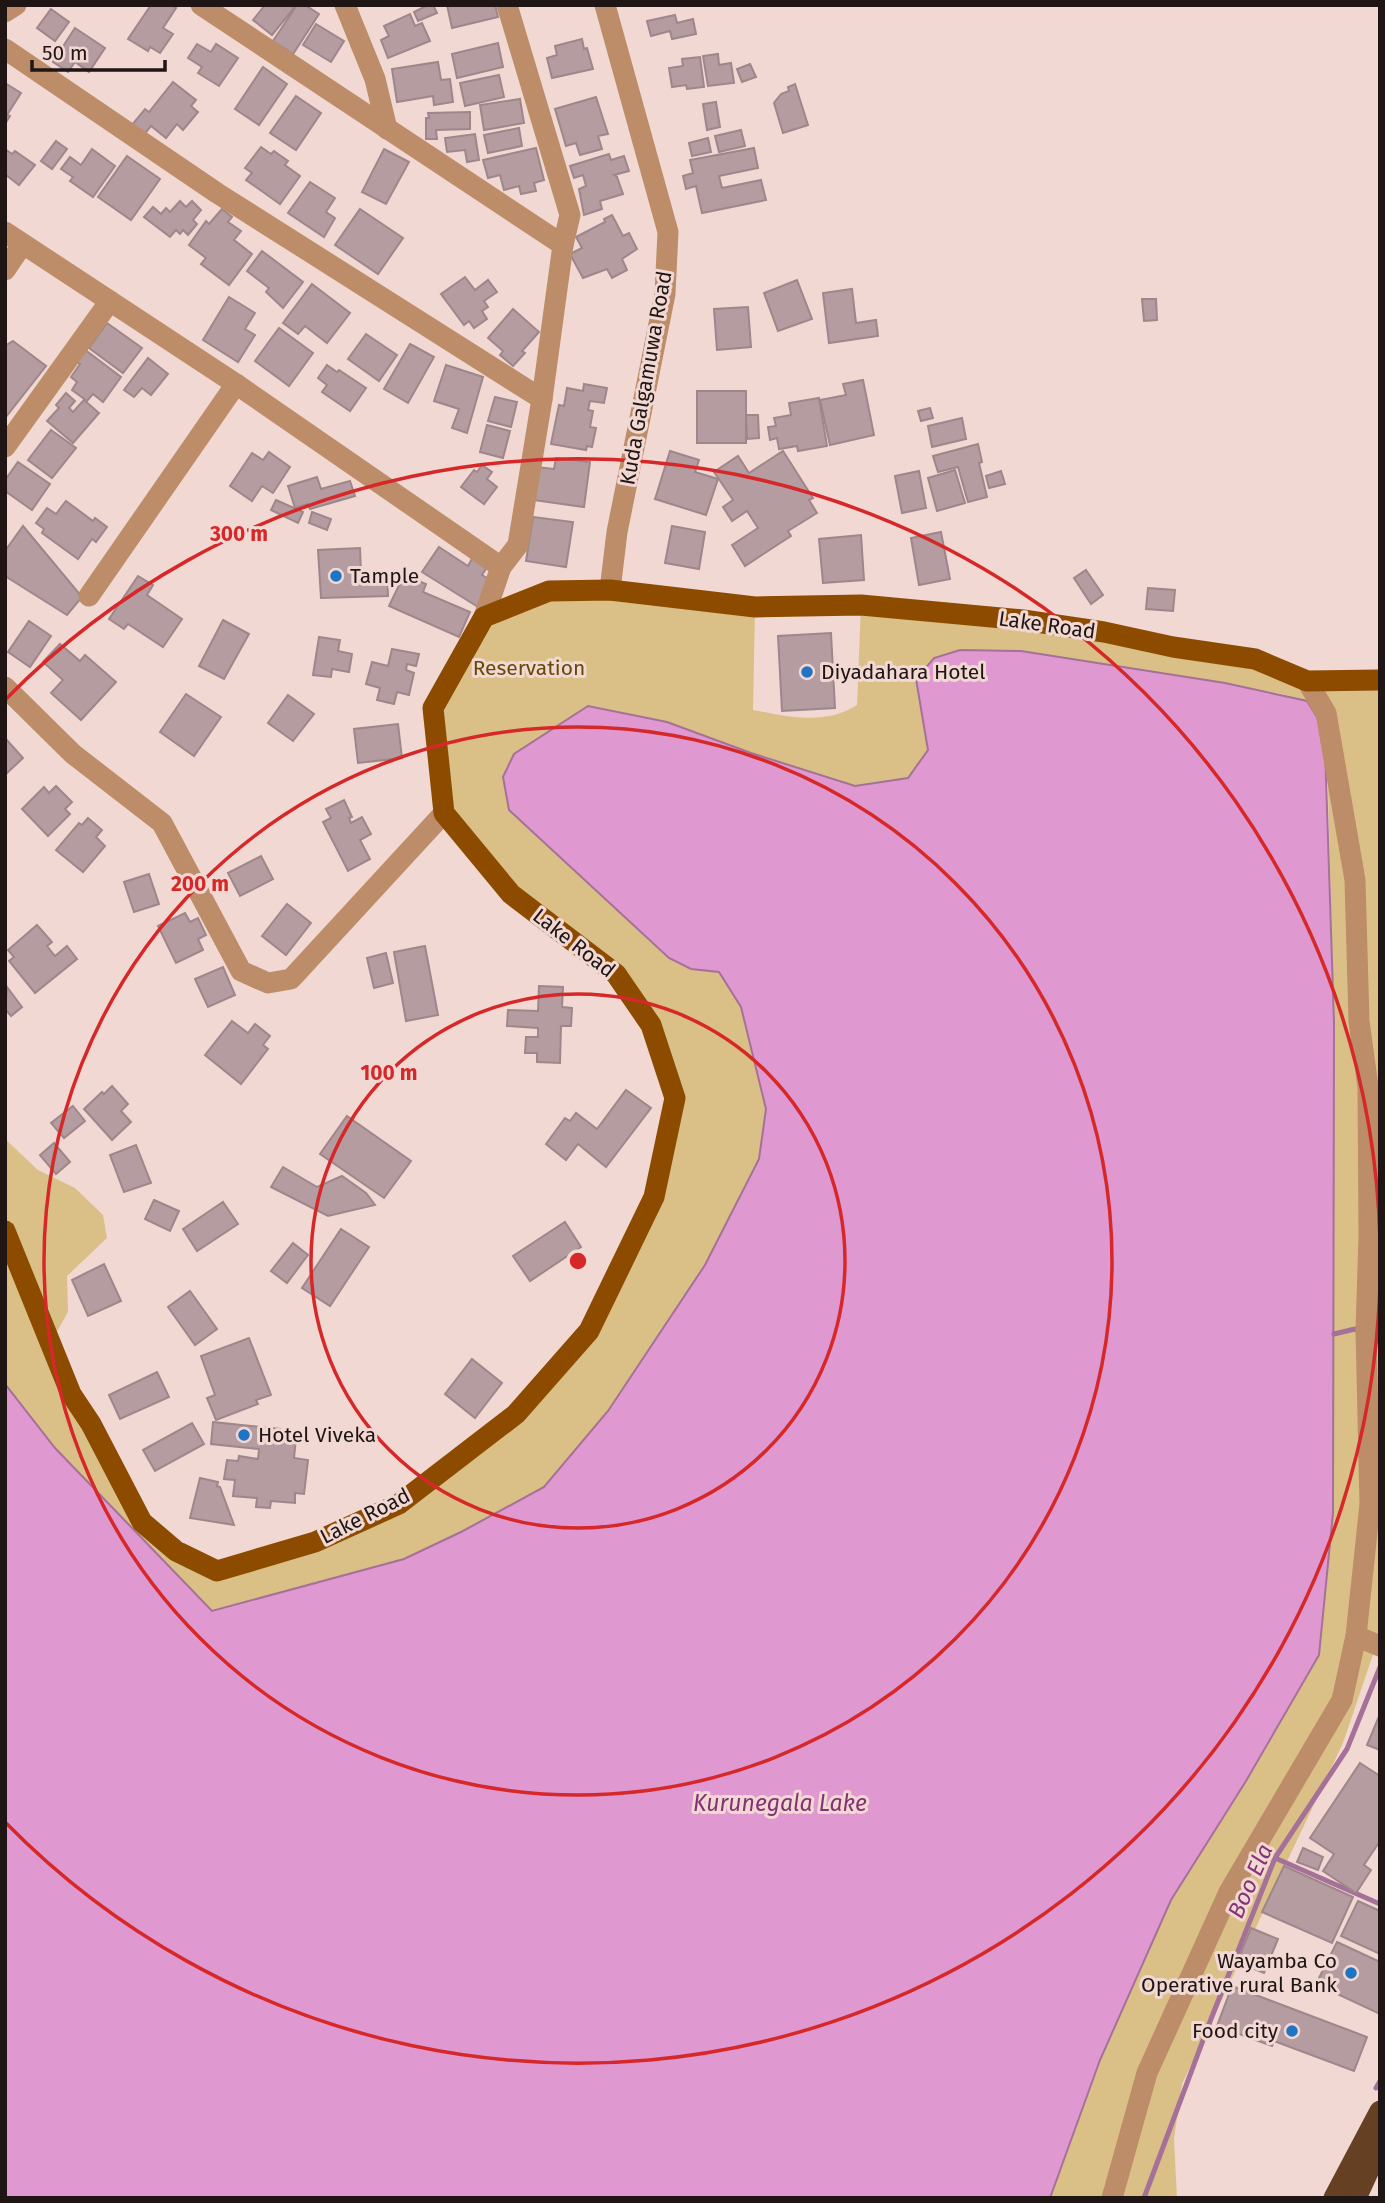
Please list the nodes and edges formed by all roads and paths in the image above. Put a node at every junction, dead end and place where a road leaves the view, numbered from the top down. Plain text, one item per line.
1 (16, 5) edge
2 (201, 5) edge
3 (345, 5) edge
4 (507, 5) edge
5 (605, 5) edge
6 (5, 12) edge
7 (5, 49) edge
8 (387, 128) junction
9 (14, 238) edge
10 (563, 245) junction
11 (5, 270) edge
12 (110, 301) junction
13 (236, 384) junction
14 (542, 399) junction
15 (5, 447) edge
16 (501, 567) junction
17 (610, 590) junction
18 (89, 596) dead end
19 (484, 617) junction
20 (1380, 680) edge
21 (1307, 681) junction
22 (5, 687) edge
23 (444, 813) junction
24 (1374, 1088) edge
25 (5, 1231) edge
26 (1356, 1636) junction
27 (1379, 1645) edge
28 (1380, 2111) edge
29 (1380, 2146) edge
30 (1112, 2198) edge
31 (1334, 2198) edge
32 (1356, 2198) edge

1 - 6 street
2 - 8 street
3 - 8 street
4 - 10 street
5 - 17 street, Kuda Galgamuwa Road
7 - 14 street
8 - 10 street
9 - 11 street
9 - 12 street
10 - 14 street
12 - 13 street
12 - 15 street
13 - 16 street
13 - 18 street
14 - 16 street
16 - 19 street
17 - 19 main road, Lake Road
17 - 21 main road, Lake Road
19 - 23 main road
20 - 21 main road, Lake Road
21 - 24 street
22 - 23 street
23 - 25 main road, Lake Road
24 - 26 street
26 - 27 street
26 - 30 street
28 - 31 highway
29 - 32 highway

